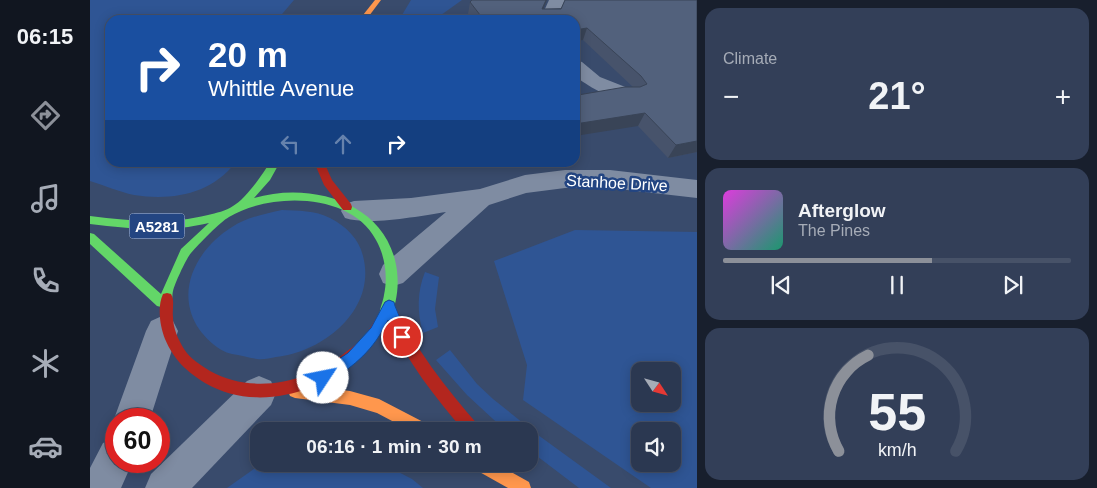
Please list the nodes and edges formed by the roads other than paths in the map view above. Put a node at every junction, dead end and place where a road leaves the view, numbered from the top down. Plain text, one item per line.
1 (378, 0) edge
2 (557, 0) edge
3 (366, 15) edge
4 (550, 15) edge
5 (584, 85) edge
6 (626, 94) edge
7 (272, 167) edge
8 (321, 167) edge
9 (697, 189) edge
10 (480, 198) junction
11 (240, 206) junction
12 (350, 209) junction
13 (224, 215) junction
14 (90, 220) edge
15 (90, 237) edge
16 (393, 274) junction
17 (389, 306) junction
18 (162, 317) junction
19 (274, 392) junction
20 (135, 408) edge
21 (409, 422) edge
22 (467, 422) edge
23 (496, 472) edge
24 (509, 472) edge
25 (108, 473) edge
26 (522, 487) edge
27 (101, 488) edge
28 (165, 488) edge

1 - 3 main road
2 - 4 street
5 - 6 street
7 - 11 main road
8 - 12 main road
9 - 10 street, Stanhoe Drive
10 - 12 street, Stanhoe Drive
10 - 16 street, Stanhoe Drive
11 - 12 main road, A5281
11 - 13 main road, A5281
12 - 16 main road, A5281
13 - 14 main road, A5281
13 - 18 main road, A5281
15 - 18 main road, A5281
16 - 17 main road, A5281
17 - 19 main road, A5281
17 - 22 main road, A5281
18 - 19 main road, A5281
18 - 20 street
19 - 21 main road, A5281
19 - 28 street
23 - 26 main road
24 - 26 main road
25 - 27 street

